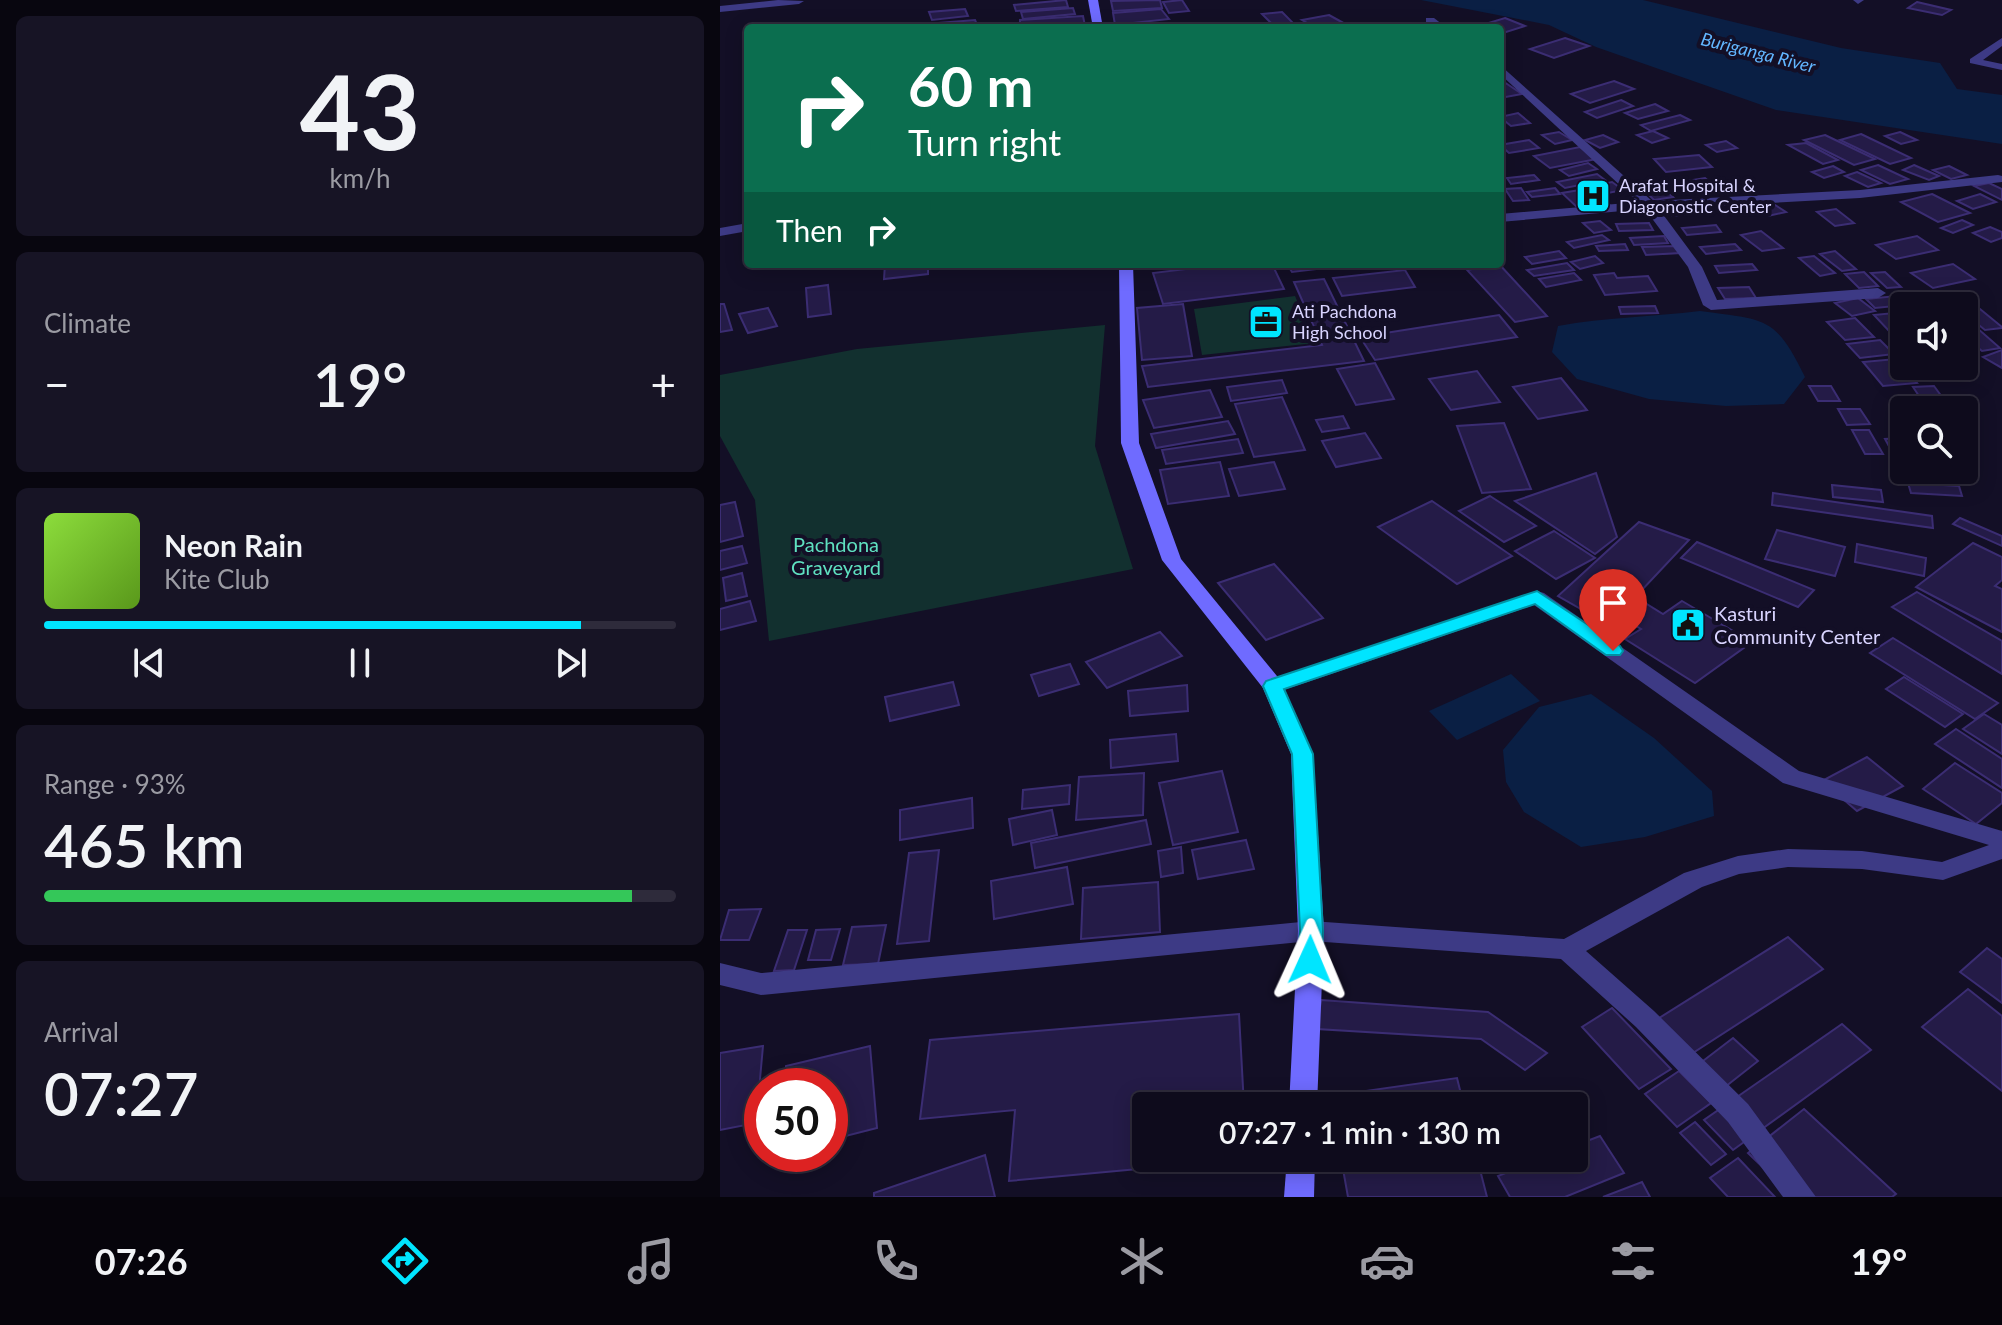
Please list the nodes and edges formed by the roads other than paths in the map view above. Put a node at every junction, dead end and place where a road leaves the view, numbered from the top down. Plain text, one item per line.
1 (1093, 0) edge
2 (799, 1) edge
3 (720, 9) edge
4 (1430, 20) dead end
5 (1097, 24) edge
6 (1436, 24) edge
7 (2002, 41) edge
8 (2002, 67) edge
9 (1504, 72) edge
10 (1998, 179) dead end
11 (1649, 205) junction
12 (1504, 218) edge
13 (744, 228) edge
14 (720, 232) edge
15 (1126, 268) edge
16 (1878, 293) dead end
17 (1273, 686) junction
18 (2002, 840) edge
19 (2002, 850) edge
20 (1311, 931) junction
21 (1567, 949) junction
22 (720, 974) edge
23 (1304, 1092) edge
24 (1300, 1172) edge
25 (1299, 1197) edge
26 (1801, 1197) edge

1 - 5 main road
2 - 3 street
4 - 6 street
7 - 8 street
9 - 11 street
10 - 11 street
11 - 12 street
11 - 16 street
13 - 14 street
15 - 17 main road
17 - 18 street
17 - 20 main road
19 - 21 street
20 - 21 street
20 - 22 street
20 - 23 main road
21 - 26 street
24 - 25 main road

